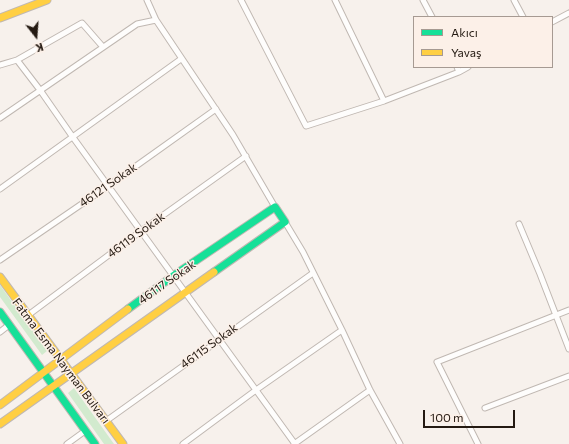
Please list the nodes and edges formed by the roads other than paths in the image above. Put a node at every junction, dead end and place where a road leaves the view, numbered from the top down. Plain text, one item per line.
1 (47, 0) edge
2 (147, 0) edge
3 (241, 0) edge
4 (335, 0) edge
5 (423, 0) edge
6 (514, 0) edge
7 (569, 13) edge
8 (431, 16) edge
9 (522, 16) edge
10 (0, 18) edge
11 (156, 20) junction
12 (553, 21) edge
13 (103, 47) junction
14 (181, 59) junction
15 (17, 60) junction
16 (0, 65) edge
17 (458, 69) edge
18 (40, 90) junction
19 (384, 100) junction
20 (216, 109) junction
21 (1, 116) edge
22 (72, 136) junction
23 (246, 156) junction
24 (108, 186) junction
25 (0, 188) edge
26 (275, 207) junction
27 (284, 222) junction
28 (519, 224) dead end
29 (141, 231) junction
30 (0, 260) edge
31 (313, 273) junction
32 (173, 276) junction
33 (0, 277) edge
34 (185, 293) junction
35 (569, 310) edge
36 (0, 312) edge
37 (27, 316) junction
38 (556, 316) junction
39 (9, 326) junction
40 (342, 330) junction
41 (0, 332) edge
42 (219, 339) junction
43 (569, 349) edge
44 (60, 359) junction
45 (43, 374) junction
46 (71, 374) junction
47 (569, 376) edge
48 (52, 386) junction
49 (256, 390) junction
50 (370, 390) junction
51 (0, 405) edge
52 (485, 408) dead end
53 (106, 421) junction
54 (0, 424) edge
55 (85, 431) junction
56 (67, 444) edge
57 (95, 444) edge
58 (123, 444) edge
59 (183, 444) edge
60 (294, 444) edge
61 (400, 444) edge
62 (478, 444) edge

1 - 10 street
2 - 11 street
3 - 19 street
4 - 19 street
5 - 8 street
6 - 9 street
7 - 12 street
11 - 13 street
11 - 14 street
13 - 15 street
13 - 18 street
14 - 20 street
14 - 22 street
15 - 16 street
15 - 18 street
17 - 19 street
18 - 21 street
18 - 22 street
20 - 23 street
20 - 24 street, 46121 Sokak
22 - 24 street
22 - 25 street
23 - 26 street
23 - 29 street, 46119 Sokak
24 - 29 street
24 - 30 street, 46121 Sokak
26 - 27 street
26 - 32 street, 46117 Sokak
27 - 31 street
27 - 34 street, 46117 Sokak
28 - 38 street
29 - 32 street
29 - 37 street, 46119 Sokak
31 - 40 street
31 - 42 street, 46115 Sokak
32 - 34 street
32 - 44 street, 46117 Sokak
33 - 37 street, Fatma Esma Nayman Bulvarı
34 - 42 street
34 - 46 street, 46117 Sokak
35 - 38 street
36 - 39 street, Fatma Esma Nayman Bulvarı
37 - 44 street, Fatma Esma Nayman Bulvarı
38 - 43 street
38 - 62 street
39 - 41 street
39 - 45 street, Fatma Esma Nayman Bulvarı
40 - 49 street
40 - 50 street
42 - 49 street
42 - 53 street, 46115 Sokak
44 - 45 street, 46117 Sokak
44 - 46 street, Fatma Esma Nayman Bulvarı
45 - 48 street, Fatma Esma Nayman Bulvarı
45 - 51 street, 46117 Sokak
46 - 48 street, 46117 Sokak
46 - 53 street, Fatma Esma Nayman Bulvarı
47 - 52 street
48 - 54 street, 46117 Sokak
48 - 55 street, Fatma Esma Nayman Bulvarı
49 - 59 street
49 - 60 street
50 - 60 street
50 - 61 street
53 - 58 street, Fatma Esma Nayman Bulvarı
55 - 56 street
55 - 57 street, Fatma Esma Nayman Bulvarı

